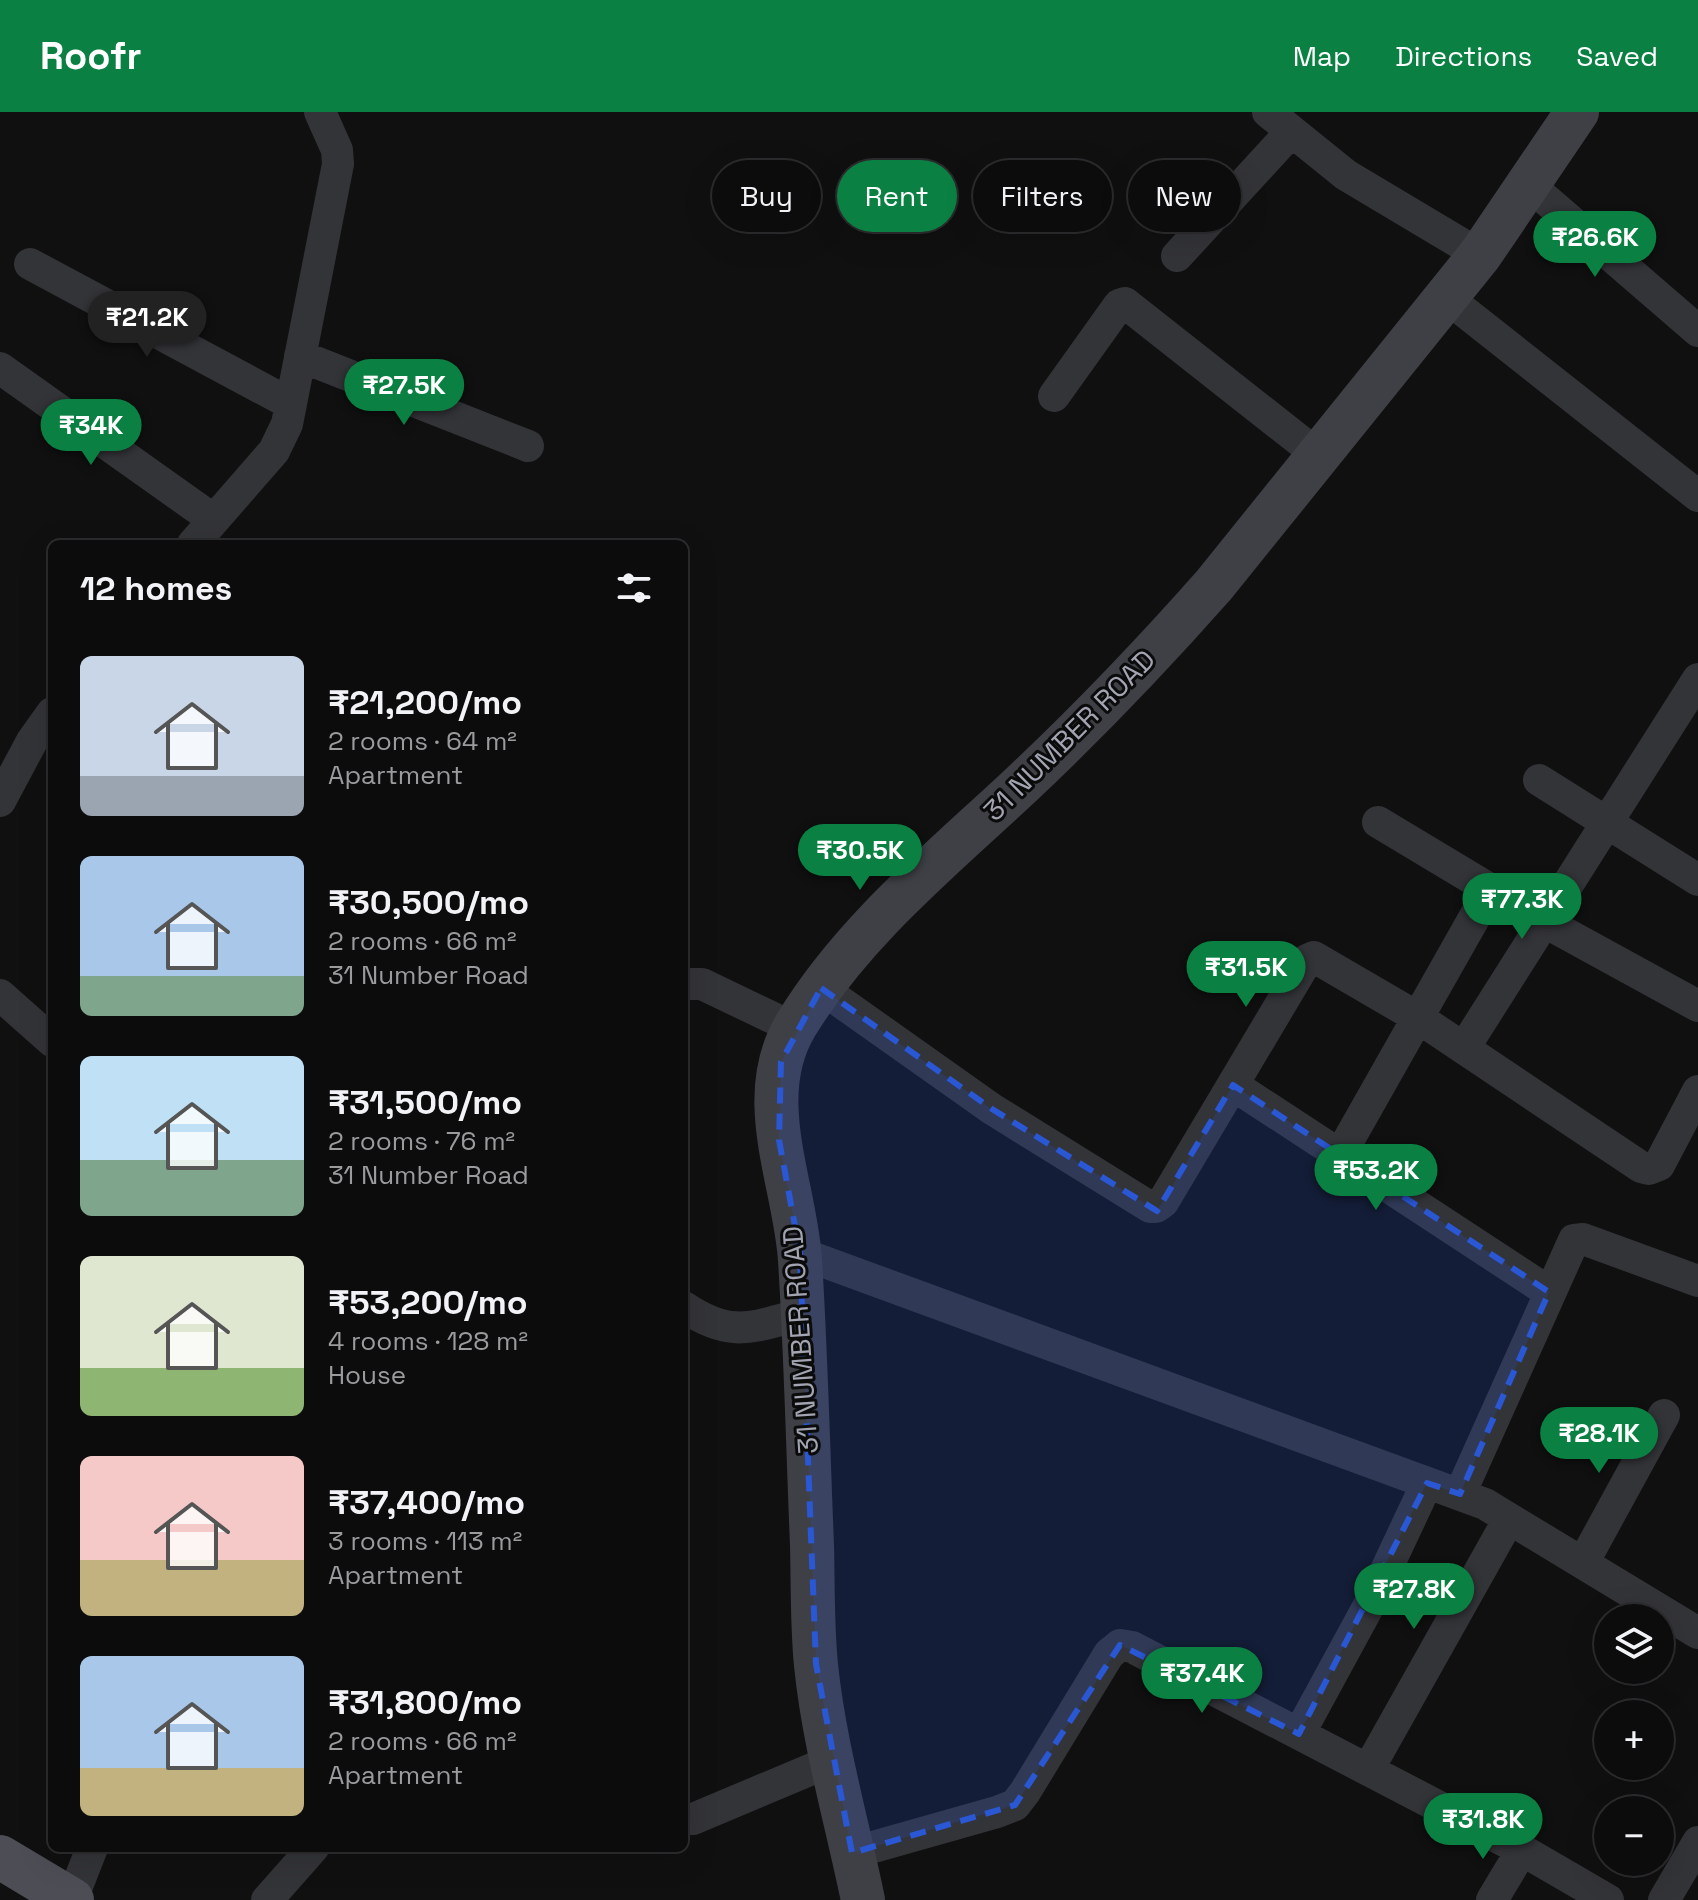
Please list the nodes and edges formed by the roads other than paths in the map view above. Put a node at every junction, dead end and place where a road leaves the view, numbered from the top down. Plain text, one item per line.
1 (320, 112) edge
2 (1577, 112) edge
3 (1283, 120) edge
4 (1528, 184) junction
5 (1480, 255) junction
6 (1177, 256) dead end
7 (30, 264) dead end
8 (1446, 297) junction
9 (1698, 331) edge
10 (300, 356) junction
11 (0, 368) edge
12 (1054, 396) dead end
13 (291, 404) junction
14 (528, 446) dead end
15 (1318, 455) junction
16 (1698, 496) edge
17 (214, 520) junction
18 (196, 540) edge
19 (1698, 679) edge
20 (48, 719) edge
21 (1539, 780) dead end
22 (0, 801) edge
23 (1378, 822) dead end
24 (1606, 822) junction
25 (1698, 880) edge
26 (1490, 890) junction
27 (1543, 921) junction
28 (688, 980) edge
29 (821, 988) junction
30 (0, 995) edge
31 (1698, 1006) edge
32 (1417, 1017) junction
33 (794, 1028) junction
34 (48, 1037) edge
35 (1464, 1048) junction
36 (1233, 1085) junction
37 (1698, 1091) edge
38 (1340, 1155) junction
39 (800, 1253) junction
40 (1698, 1281) edge
41 (1549, 1292) junction
42 (688, 1310) edge
43 (803, 1314) junction
44 (1664, 1415) dead end
45 (1427, 1483) junction
46 (1460, 1494) junction
47 (1509, 1519) junction
48 (1583, 1563) junction
49 (1698, 1633) edge
50 (1299, 1734) junction
51 (831, 1761) junction
52 (1368, 1770) junction
53 (688, 1819) edge
54 (1698, 1842) edge
55 (1522, 1850) junction
56 (90, 1852) edge
57 (309, 1852) edge
58 (852, 1853) junction
59 (0, 1857) edge
60 (72, 1900) edge
61 (267, 1900) edge
62 (863, 1900) edge
63 (1492, 1900) edge
64 (1608, 1900) edge
65 (1664, 1900) edge

1 - 10 street
2 - 4 main road, 31 NUMBER ROAD
3 - 5 street
3 - 6 street
4 - 5 main road, 31 NUMBER ROAD
4 - 9 street
5 - 8 main road, 31 NUMBER ROAD
7 - 13 street
8 - 15 main road, 31 NUMBER ROAD
8 - 16 street
10 - 13 street
10 - 14 street
11 - 17 street
12 - 15 street
13 - 17 street
15 - 29 main road, 31 NUMBER ROAD
17 - 18 street
19 - 24 street
20 - 22 street
21 - 24 street
23 - 26 street
24 - 25 street
24 - 27 street
26 - 27 street
26 - 32 street
27 - 31 street
27 - 35 street
28 - 33 street
29 - 33 main road, 31 NUMBER ROAD
29 - 36 street
30 - 34 street
32 - 35 street
32 - 36 street
32 - 38 street
33 - 39 main road, 31 NUMBER ROAD
35 - 37 street
36 - 38 street
38 - 41 street
39 - 43 main road, 31 NUMBER ROAD
39 - 45 street
40 - 41 street
41 - 46 street
42 - 43 street
43 - 51 main road, 31 NUMBER ROAD
44 - 48 street
45 - 46 street
45 - 50 street
46 - 47 street
47 - 48 street
47 - 52 street
48 - 49 street
50 - 52 street
50 - 58 street
51 - 53 street
51 - 58 main road, 31 NUMBER ROAD
52 - 55 street
54 - 65 street
55 - 63 street
55 - 64 street
56 - 60 street
57 - 61 street
58 - 62 main road, 31 NUMBER ROAD
59 - 60 main road

